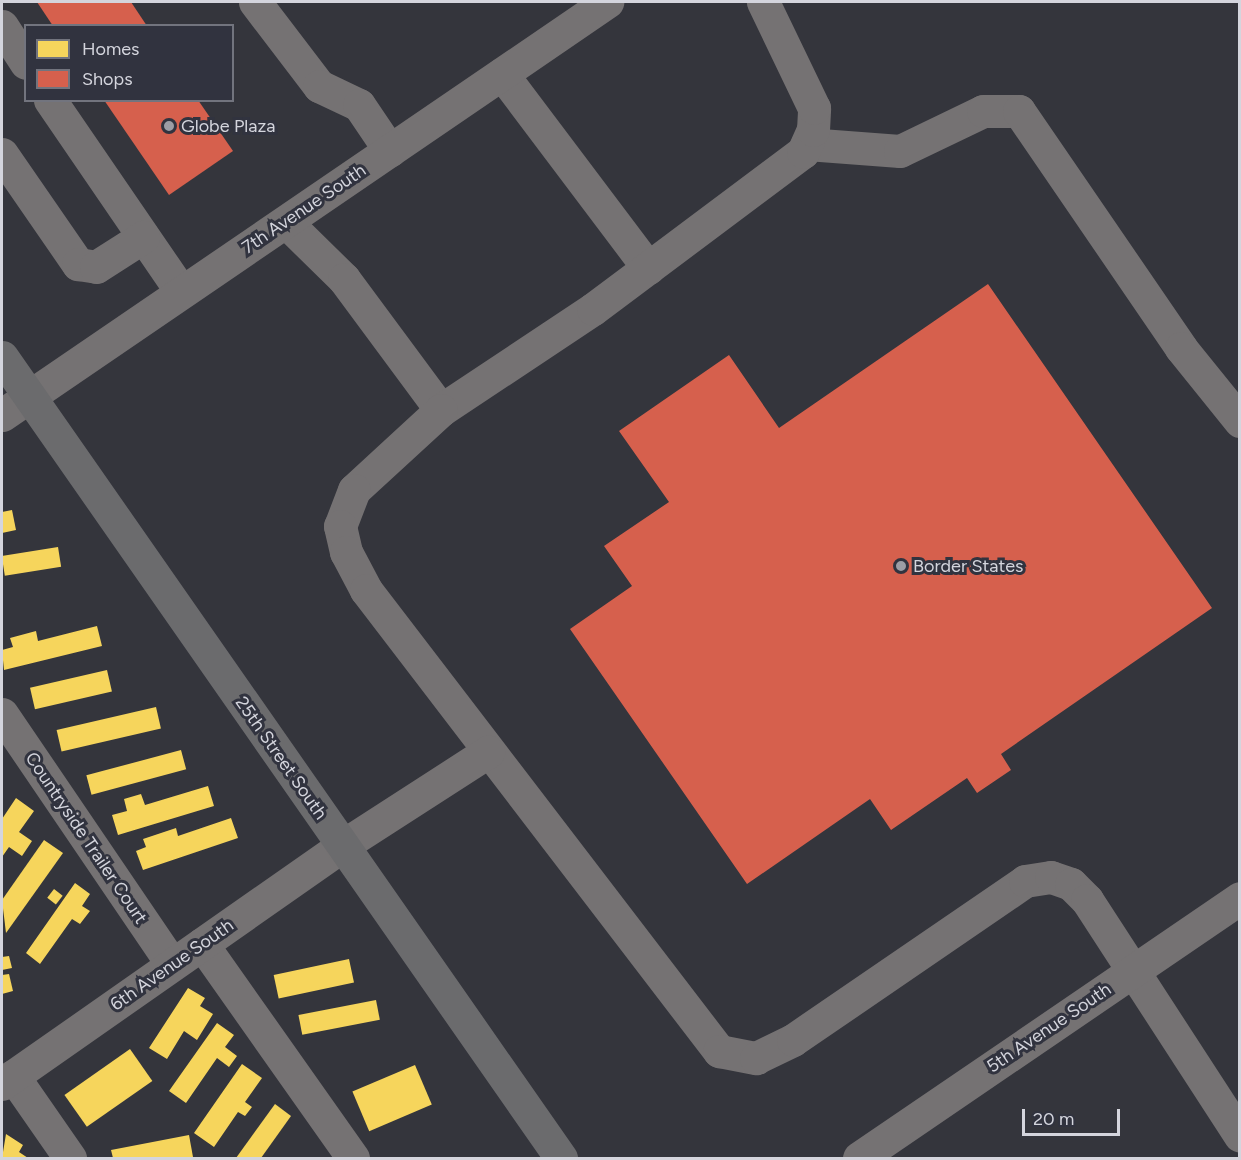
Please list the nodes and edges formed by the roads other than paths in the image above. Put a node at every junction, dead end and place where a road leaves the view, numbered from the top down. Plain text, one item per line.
1 (255, 2) edge
2 (606, 2) edge
3 (763, 2) edge
4 (2, 26) edge
5 (24, 60) edge
6 (501, 74) junction
7 (51, 102) edge
8 (807, 144) junction
9 (390, 152) junction
10 (2, 154) edge
11 (287, 223) junction
12 (143, 237) junction
13 (648, 268) junction
14 (180, 291) junction
15 (2, 357) edge
16 (29, 396) junction
17 (441, 410) junction
18 (2, 415) edge
19 (1239, 421) edge
20 (2, 714) edge
21 (488, 752) junction
22 (342, 846) junction
23 (1239, 898) edge
24 (202, 944) junction
25 (171, 963) junction
26 (1130, 973) junction
27 (7, 1080) edge
28 (1239, 1136) edge
29 (70, 1158) edge
30 (353, 1158) edge
31 (561, 1158) edge
32 (859, 1158) edge

1 - 9 street
2 - 6 street, 7th Avenue South
3 - 8 street
4 - 5 street
6 - 9 street, 7th Avenue South
6 - 13 street
7 - 12 street
8 - 13 street
8 - 19 street
9 - 11 street, 7th Avenue South
10 - 12 street
11 - 14 street, 7th Avenue South
11 - 17 street
12 - 14 street
13 - 17 street
14 - 16 street, 7th Avenue South
15 - 16 main road, 25th Street South
16 - 18 street, 7th Avenue South
16 - 22 main road, 25th Street South
17 - 21 street
20 - 25 street, Countryside Trailer Court
21 - 22 street, 6th Avenue South
21 - 26 street
22 - 24 street, 6th Avenue South
22 - 31 main road, 25th Street South
23 - 26 street, 5th Avenue South
24 - 25 street, 6th Avenue South
24 - 30 street
25 - 27 street, 6th Avenue South
26 - 28 street
26 - 32 street, 5th Avenue South
27 - 29 street

